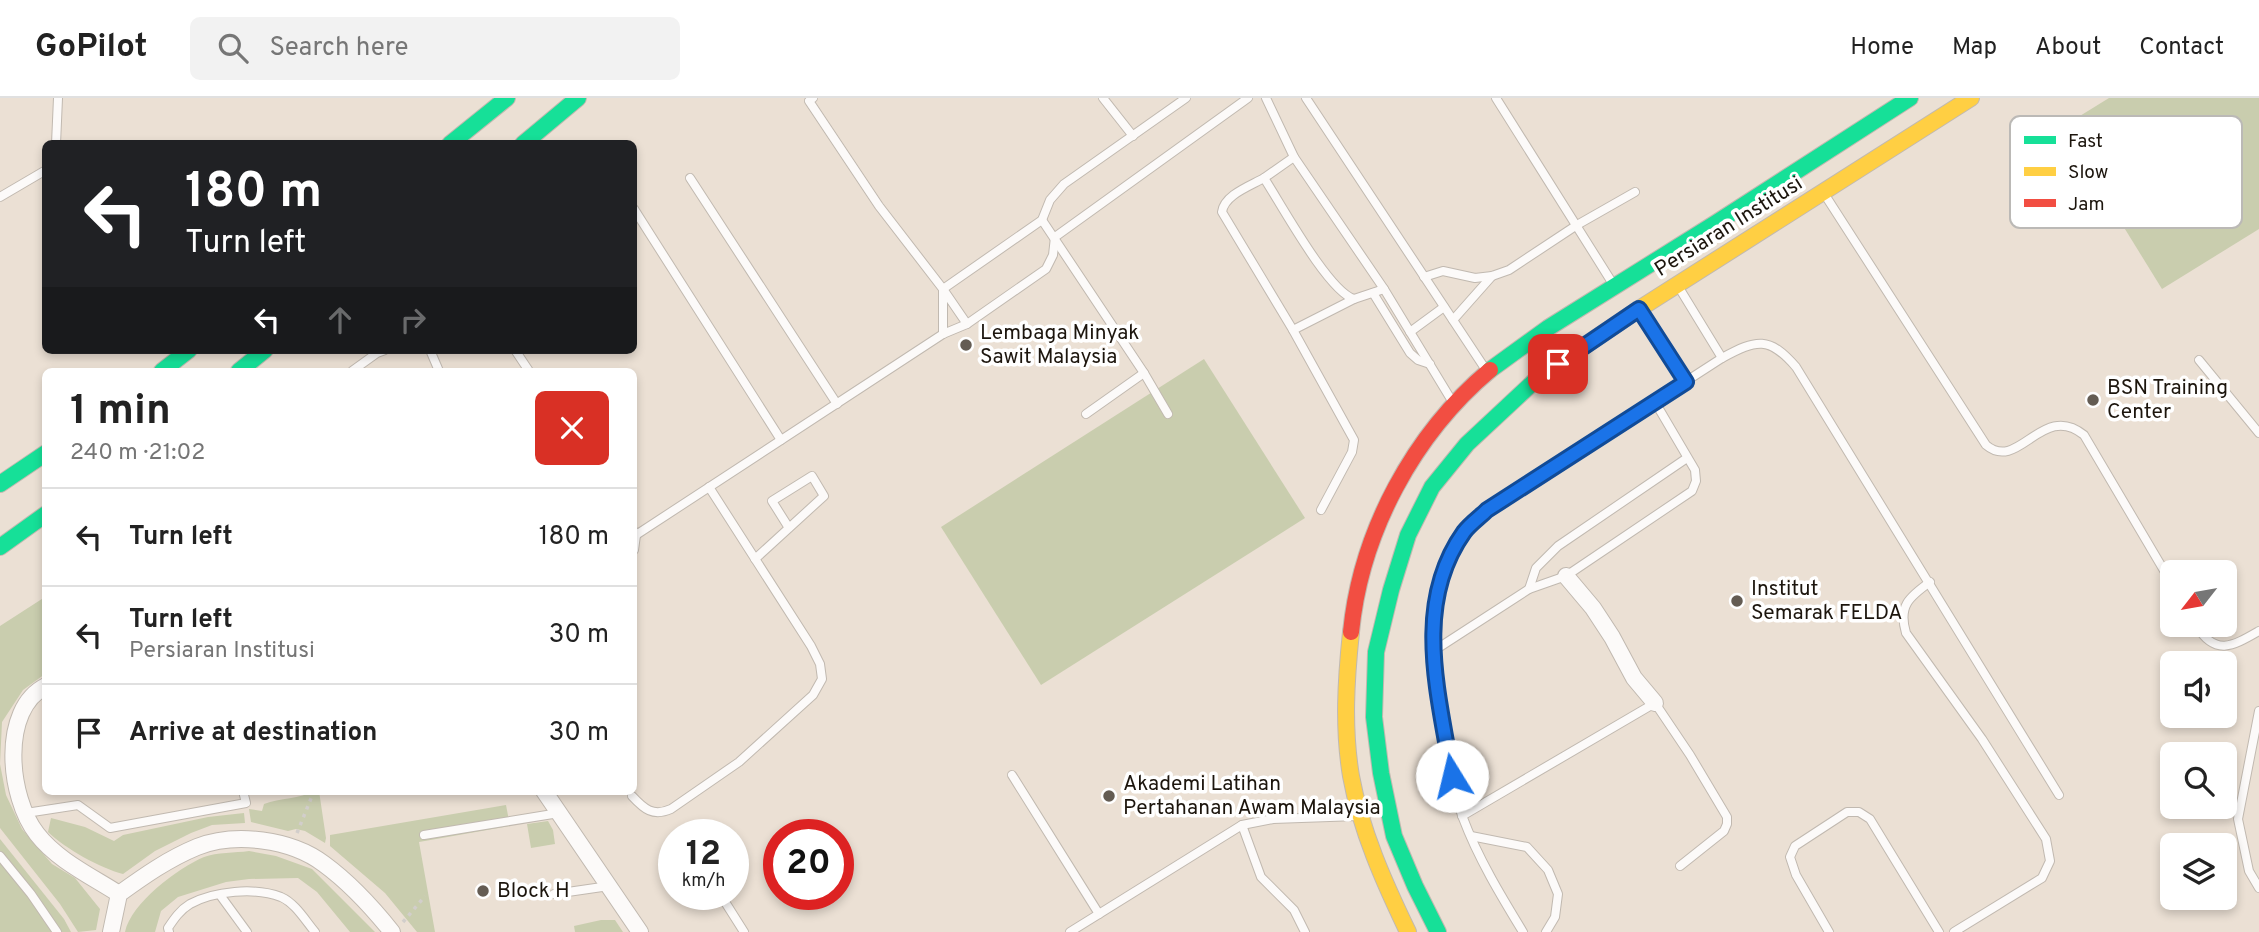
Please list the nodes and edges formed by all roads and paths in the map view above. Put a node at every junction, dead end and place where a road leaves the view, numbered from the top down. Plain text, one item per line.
1 (58, 98) edge
2 (507, 98) edge
3 (578, 98) edge
4 (1103, 98) edge
5 (1186, 98) edge
6 (1248, 98) edge
7 (1266, 98) edge
8 (1306, 98) edge
9 (1496, 98) edge
10 (1971, 98) edge
11 (810, 99) edge
12 (1903, 104) edge
13 (1133, 136) junction
14 (56, 140) edge
15 (455, 140) edge
16 (528, 140) edge
17 (1294, 157) junction
18 (42, 172) edge
19 (690, 178) dead end
20 (1264, 178) junction
21 (1635, 192) dead end
22 (1824, 192) junction
23 (0, 197) edge
24 (637, 214) edge
25 (1042, 220) junction
26 (1577, 225) junction
27 (1055, 237) junction
28 (1492, 276) junction
29 (1424, 277) junction
30 (1614, 286) junction
31 (1678, 286) junction
32 (943, 289) junction
33 (1384, 289) junction
34 (1373, 293) junction
35 (1354, 299) junction
36 (1444, 307) junction
37 (1639, 309) junction
38 (1452, 320) junction
39 (967, 324) junction
40 (1293, 330) junction
41 (1410, 332) junction
42 (943, 334) junction
43 (184, 354) edge
44 (260, 354) edge
45 (376, 354) edge
46 (1722, 358) junction
47 (2199, 360) dead end
48 (1430, 364) junction
49 (166, 368) edge
50 (243, 368) edge
51 (356, 368) edge
52 (1487, 372) junction
53 (1144, 373) junction
54 (1686, 382) junction
55 (1655, 402) junction
56 (837, 404) junction
57 (1454, 404) junction
58 (1086, 414) dead end
59 (1168, 414) dead end
60 (2259, 433) edge
61 (781, 440) junction
62 (42, 456) edge
63 (1687, 458) junction
64 (0, 485) edge
65 (709, 487) junction
66 (1321, 510) dead end
67 (42, 517) edge
68 (789, 528) junction
69 (637, 532) edge
70 (0, 547) edge
71 (755, 559) junction
72 (2160, 564) edge
73 (1566, 576) junction
74 (1930, 582) junction
75 (1529, 589) junction
76 (2259, 631) edge
77 (2207, 637) edge
78 (1432, 652) junction
79 (42, 688) edge
80 (1655, 703) junction
81 (2259, 711) edge
82 (1012, 775) dead end
83 (244, 795) edge
84 (312, 795) edge
85 (547, 795) edge
86 (2059, 795) dead end
87 (632, 796) dead end
88 (26, 813) junction
89 (559, 813) junction
90 (1360, 816) junction
91 (1462, 816) junction
92 (1242, 825) junction
93 (424, 835) dead end
94 (1471, 836) junction
95 (291, 848) junction
96 (0, 856) edge
97 (1680, 866) dead end
98 (609, 886) junction
99 (2259, 888) edge
100 (119, 894) junction
101 (554, 894) dead end
102 (220, 895) junction
103 (425, 897) dead end
104 (730, 910) edge
105 (1099, 914) junction
106 (397, 928) edge
107 (57, 932) edge
108 (111, 932) edge
109 (169, 932) edge
110 (247, 932) edge
111 (315, 932) edge
112 (640, 932) edge
113 (744, 932) edge
114 (1070, 932) edge
115 (1305, 932) edge
116 (1408, 932) edge
117 (1438, 932) edge
118 (1523, 932) edge
119 (1546, 932) edge
120 (1829, 932) edge
121 (1939, 932) edge
122 (1954, 932) edge

1 - 14 lane
2 - 15 main road
3 - 16 main road
4 - 13 lane
5 - 13 lane
6 - 27 lane
7 - 17 lane
8 - 29 lane
9 - 26 lane
10 - 22 main road, Persiaran Institusi
11 - 32 lane
12 - 30 main road, Persiaran Institusi
13 - 25 lane
17 - 20 lane
17 - 33 lane
18 - 23 lane
19 - 56 lane
20 - 35 lane
20 - 40 lane
21 - 26 lane
22 - 31 main road, Persiaran Institusi
22 - 72 lane
24 - 61 lane
25 - 27 lane
25 - 32 lane
26 - 28 lane
26 - 30 lane
27 - 39 lane
27 - 53 lane
28 - 29 lane
28 - 38 lane
29 - 36 lane
30 - 52 main road, Persiaran Institusi
31 - 37 main road, Persiaran Institusi
31 - 46 lane
32 - 39 lane
32 - 42 lane
33 - 34 lane
33 - 41 lane
34 - 35 lane
34 - 48 lane
35 - 40 lane
36 - 38 lane
36 - 41 lane
37 - 54 lane
37 - 117 main road, Persiaran Institusi
38 - 52 lane
39 - 42 lane
40 - 66 lane
41 - 48 lane
42 - 56 lane
43 - 49 main road
44 - 50 main road
45 - 51 lane
46 - 54 lane
46 - 74 lane
47 - 60 lane
48 - 57 lane
52 - 57 main road, Persiaran Institusi
53 - 58 lane
53 - 59 lane
54 - 55 lane
55 - 63 lane
55 - 78 lane
56 - 61 lane
57 - 90 main road, Persiaran Institusi
61 - 65 lane
62 - 64 main road
63 - 73 lane
63 - 75 lane
65 - 69 lane
65 - 71 lane
67 - 70 main road
68 - 68 lane
68 - 71 lane
71 - 87 lane
73 - 75 lane
73 - 80 street
74 - 86 lane
74 - 122 lane
75 - 78 lane
76 - 77 lane
78 - 91 lane
79 - 88 street
80 - 91 lane
80 - 97 lane
81 - 99 lane
82 - 105 lane
83 - 88 lane
84 - 95 path
85 - 89 street
88 - 100 street
89 - 93 lane
89 - 98 street
90 - 92 lane
90 - 116 main road, Persiaran Institusi
91 - 94 lane
92 - 105 lane
92 - 115 lane
94 - 118 lane
94 - 119 lane
95 - 100 street
95 - 106 street
96 - 107 lane
98 - 101 lane
98 - 112 street
100 - 108 street
102 - 109 lane
102 - 110 lane
102 - 111 lane
103 - 106 path
104 - 113 lane
105 - 114 lane
120 - 121 lane

